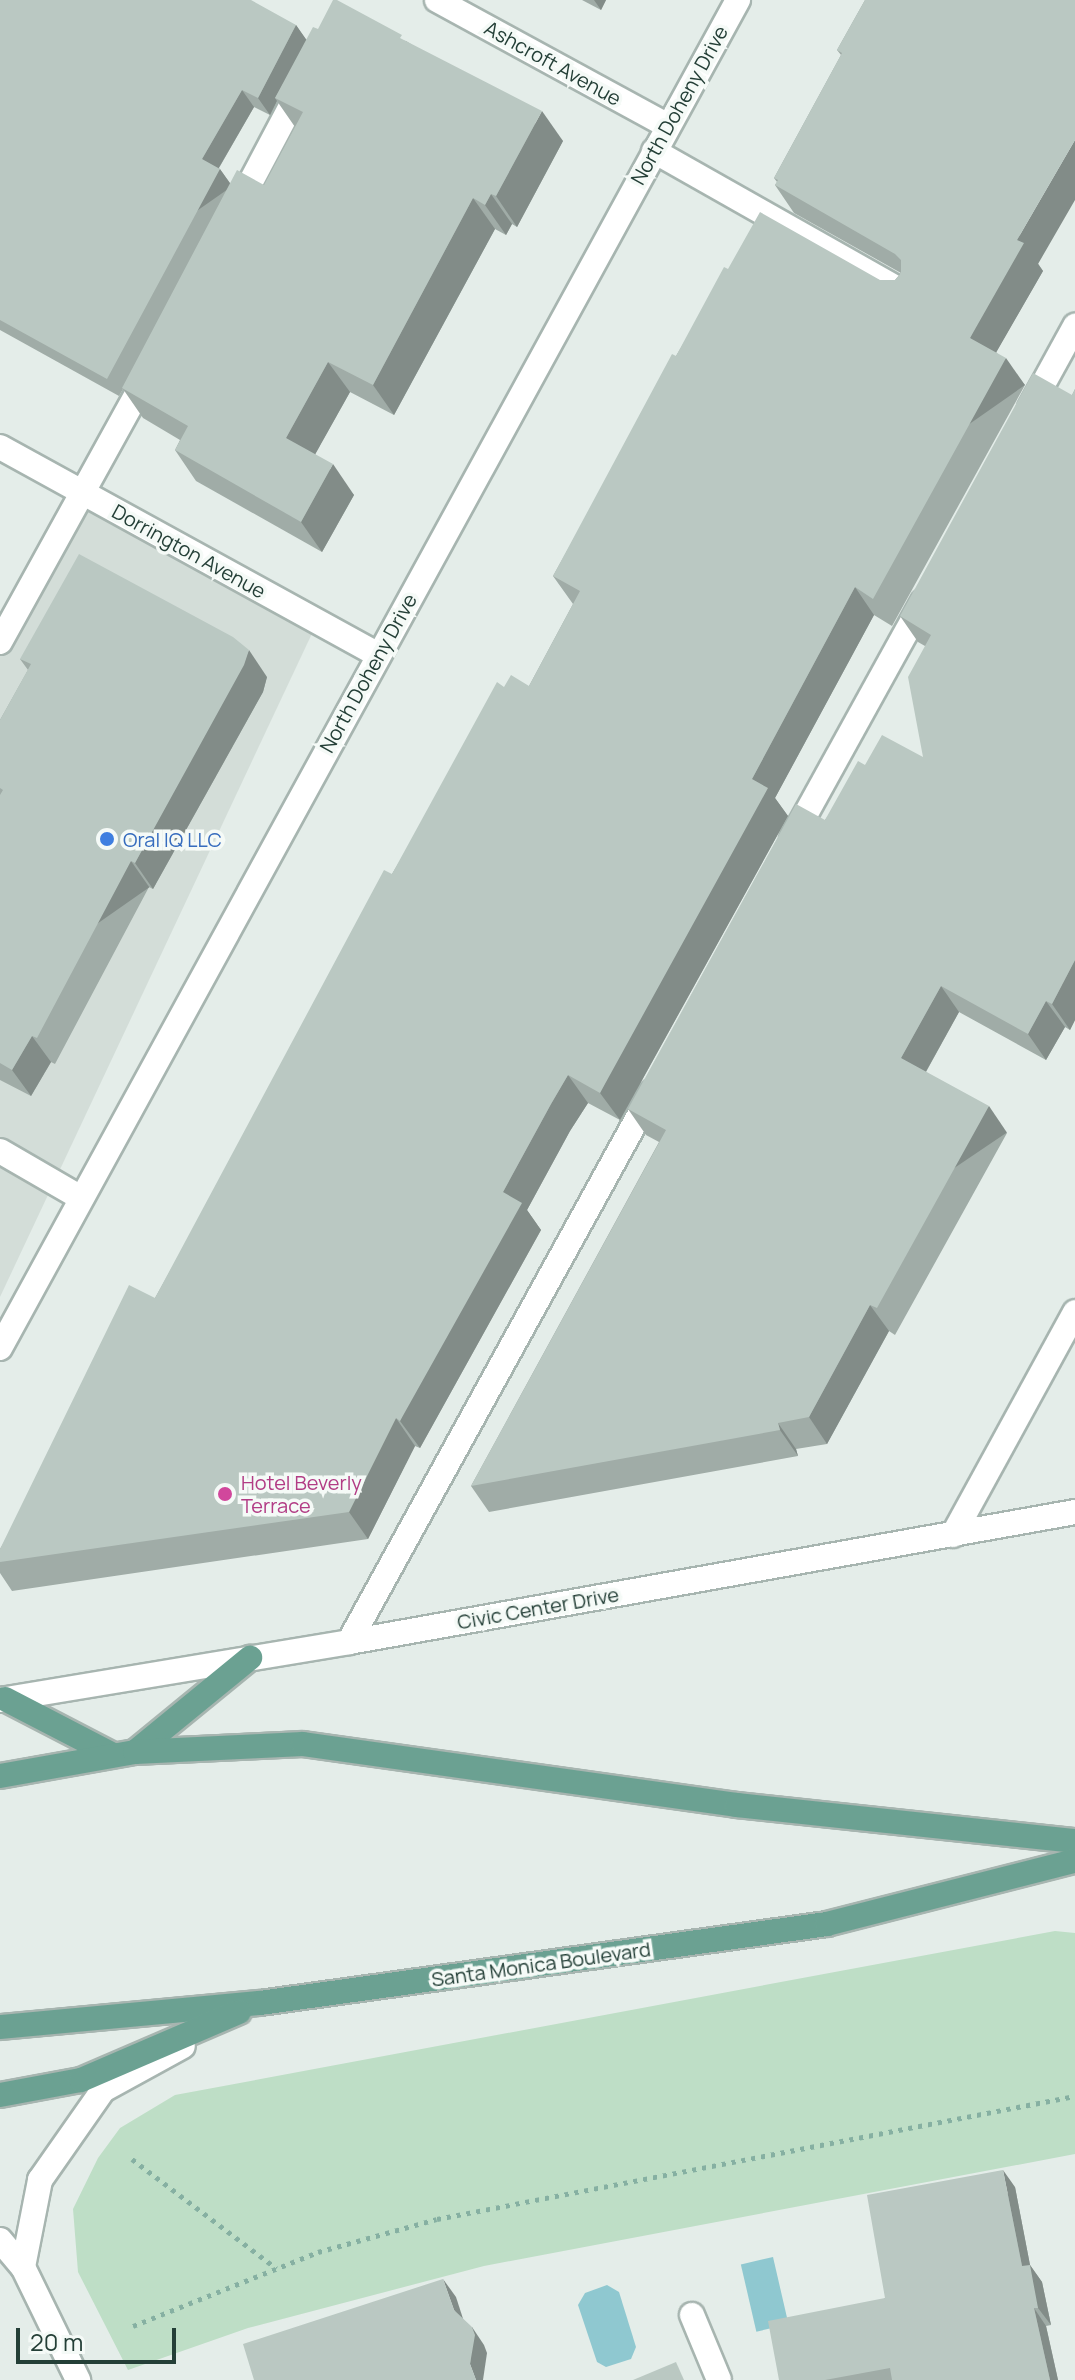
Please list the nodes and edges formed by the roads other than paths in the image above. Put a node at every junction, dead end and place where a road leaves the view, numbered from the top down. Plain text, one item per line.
1 (437, 0) edge
2 (738, 0) edge
3 (313, 65) edge
4 (668, 126) junction
5 (654, 151) junction
6 (223, 233) edge
7 (907, 294) edge
8 (1075, 326) edge
9 (156, 360) edge
10 (1021, 424) edge
11 (0, 447) edge
12 (84, 494) junction
13 (936, 577) edge
14 (0, 642) edge
15 (378, 655) junction
16 (782, 856) edge
17 (667, 1065) edge
18 (0, 1151) edge
19 (81, 1198) junction
20 (1075, 1312) edge
21 (0, 1348) edge
22 (1075, 1512) edge
23 (953, 1535) junction
24 (349, 1642) junction
25 (250, 1658) junction
26 (2, 1699) edge
27 (124, 1753) junction
28 (0, 1776) edge
29 (1075, 1841) edge
30 (1075, 1861) edge
31 (260, 2003) junction
32 (0, 2027) edge
33 (0, 2095) edge
34 (0, 2240) edge
35 (23, 2267) junction
36 (692, 2315) dead end
37 (78, 2380) edge
38 (719, 2380) edge

1 - 4 street, Ashcroft Avenue
2 - 4 street, North Doheny Drive
3 - 6 street
4 - 5 street, North Doheny Drive
5 - 7 street
5 - 15 street, North Doheny Drive
8 - 10 street
9 - 12 street
11 - 12 street, Dorrington Avenue
12 - 14 street
12 - 15 street, Dorrington Avenue
13 - 16 street
15 - 19 street, North Doheny Drive
17 - 24 street
18 - 19 street
19 - 21 street, North Doheny Drive
20 - 23 street
22 - 23 street, Civic Center Drive
23 - 24 street, Civic Center Drive
24 - 25 street, Civic Center Drive
25 - 26 street, Civic Center Drive
25 - 27 main road
26 - 27 main road
27 - 28 main road
27 - 29 main road
30 - 31 main road, Santa Monica Boulevard
31 - 32 main road, Santa Monica Boulevard
31 - 33 main road
31 - 35 street
34 - 35 street
35 - 37 street
36 - 38 street

